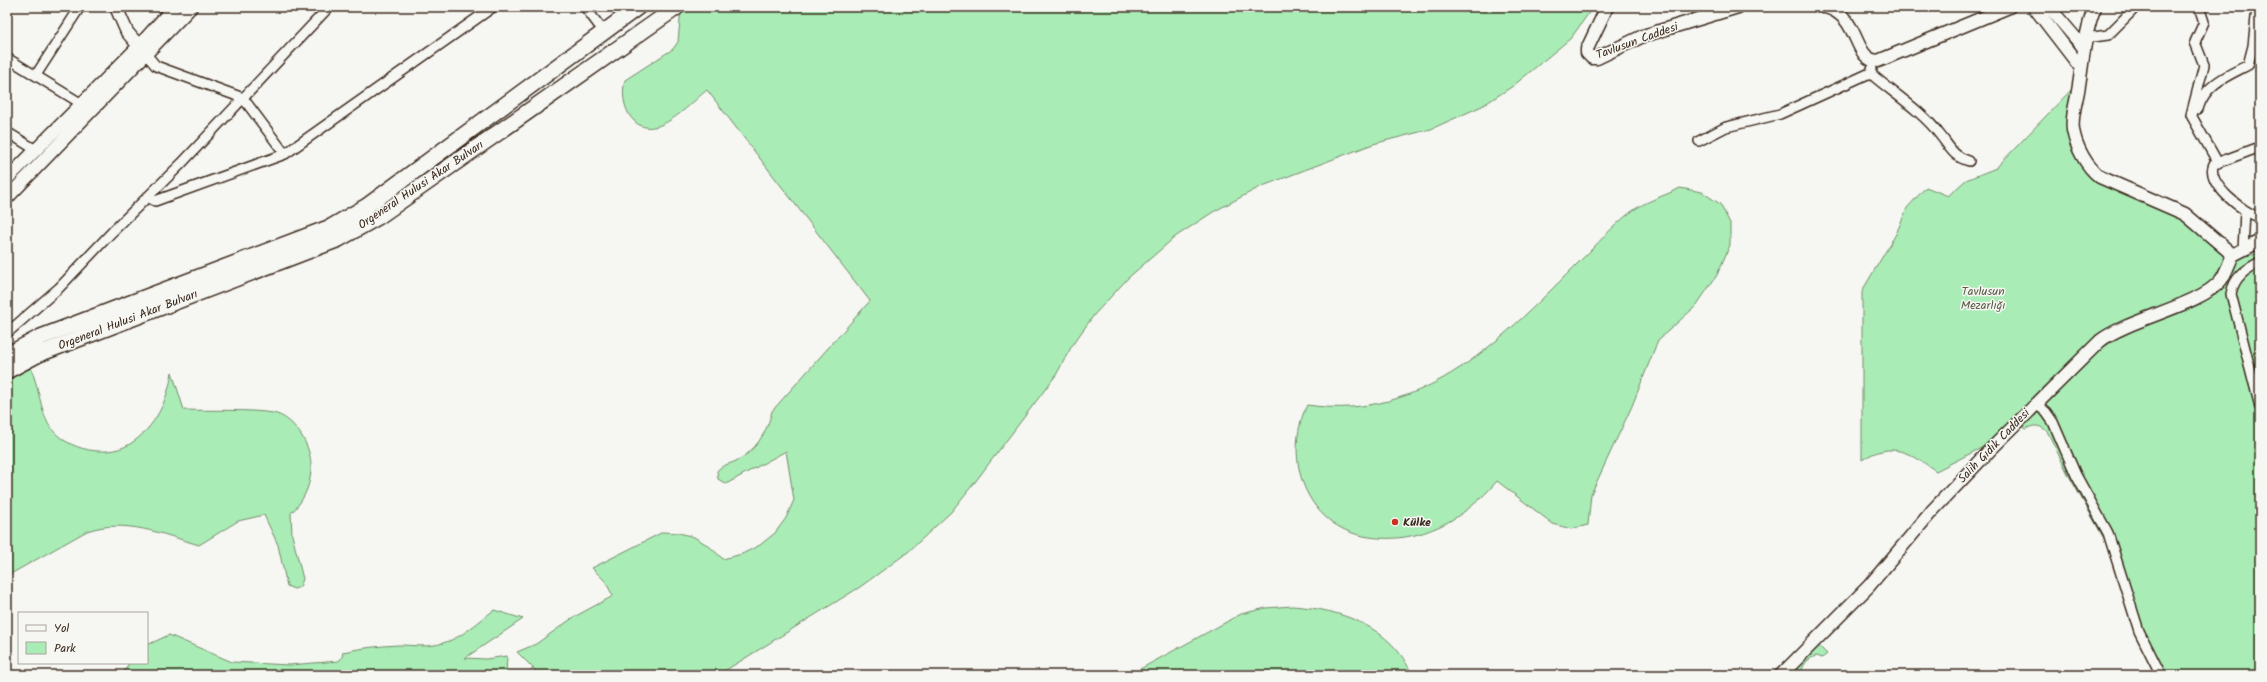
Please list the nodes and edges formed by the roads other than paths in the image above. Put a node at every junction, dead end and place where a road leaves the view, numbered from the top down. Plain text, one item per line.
1 (80, 7) edge
2 (116, 7) edge
3 (174, 7) edge
4 (191, 7) edge
5 (329, 7) edge
6 (493, 7) edge
7 (585, 7) edge
8 (638, 7) edge
9 (677, 7) edge
10 (1607, 7) edge
11 (1738, 7) edge
12 (1825, 7) edge
13 (2009, 7) edge
14 (2034, 7) edge
15 (2049, 7) edge
16 (2095, 7) edge
17 (2136, 7) edge
18 (2199, 7) edge
19 (2256, 7) edge
20 (604, 32) junction
21 (2085, 43) junction
22 (142, 51) junction
23 (7, 58) edge
24 (1870, 59) junction
25 (2081, 68) junction
26 (1870, 73) junction
27 (36, 76) junction
28 (243, 98) junction
29 (82, 104) junction
30 (2196, 124) junction
31 (7, 132) edge
32 (1698, 141) dead end
33 (2260, 147) edge
34 (36, 150) junction
35 (285, 154) junction
36 (1969, 161) dead end
37 (2218, 163) junction
38 (7, 179) edge
39 (147, 197) junction
40 (7, 198) edge
41 (2245, 211) junction
42 (2260, 217) edge
43 (2260, 241) edge
44 (2238, 252) junction
45 (2260, 262) edge
46 (7, 333) edge
47 (7, 355) edge
48 (7, 371) edge
49 (2036, 404) junction
50 (2260, 407) edge
51 (1781, 675) edge
52 (2161, 675) edge

1 - 27 street
2 - 22 street
3 - 22 street
4 - 22 street
5 - 28 street
6 - 35 street
7 - 20 street
8 - 20 main road, Orgeneral Hulusi Akar Bulvarı
9 - 48 main road, Orgeneral Hulusi Akar Bulvarı
10 - 11 street, Tavlusun Caddesi
12 - 24 street
13 - 24 street
14 - 25 street
15 - 21 street
16 - 21 street
17 - 21 street
18 - 30 street
19 - 30 street
20 - 47 main road, Orgeneral Hulusi Akar Bulvarı
21 - 25 street
22 - 28 street
22 - 29 street
22 - 40 street
23 - 27 street
24 - 26 street
25 - 44 street
26 - 32 street
26 - 36 street
27 - 29 street
28 - 35 street
28 - 39 street
29 - 34 street
30 - 37 street
31 - 34 street
33 - 37 street
34 - 38 street
35 - 39 street
37 - 41 street
39 - 46 street
41 - 42 street
41 - 44 street
43 - 44 street
44 - 49 street, Salih Gıdık Caddesi
45 - 50 street
49 - 51 street, Salih Gıdık Caddesi
49 - 52 street

